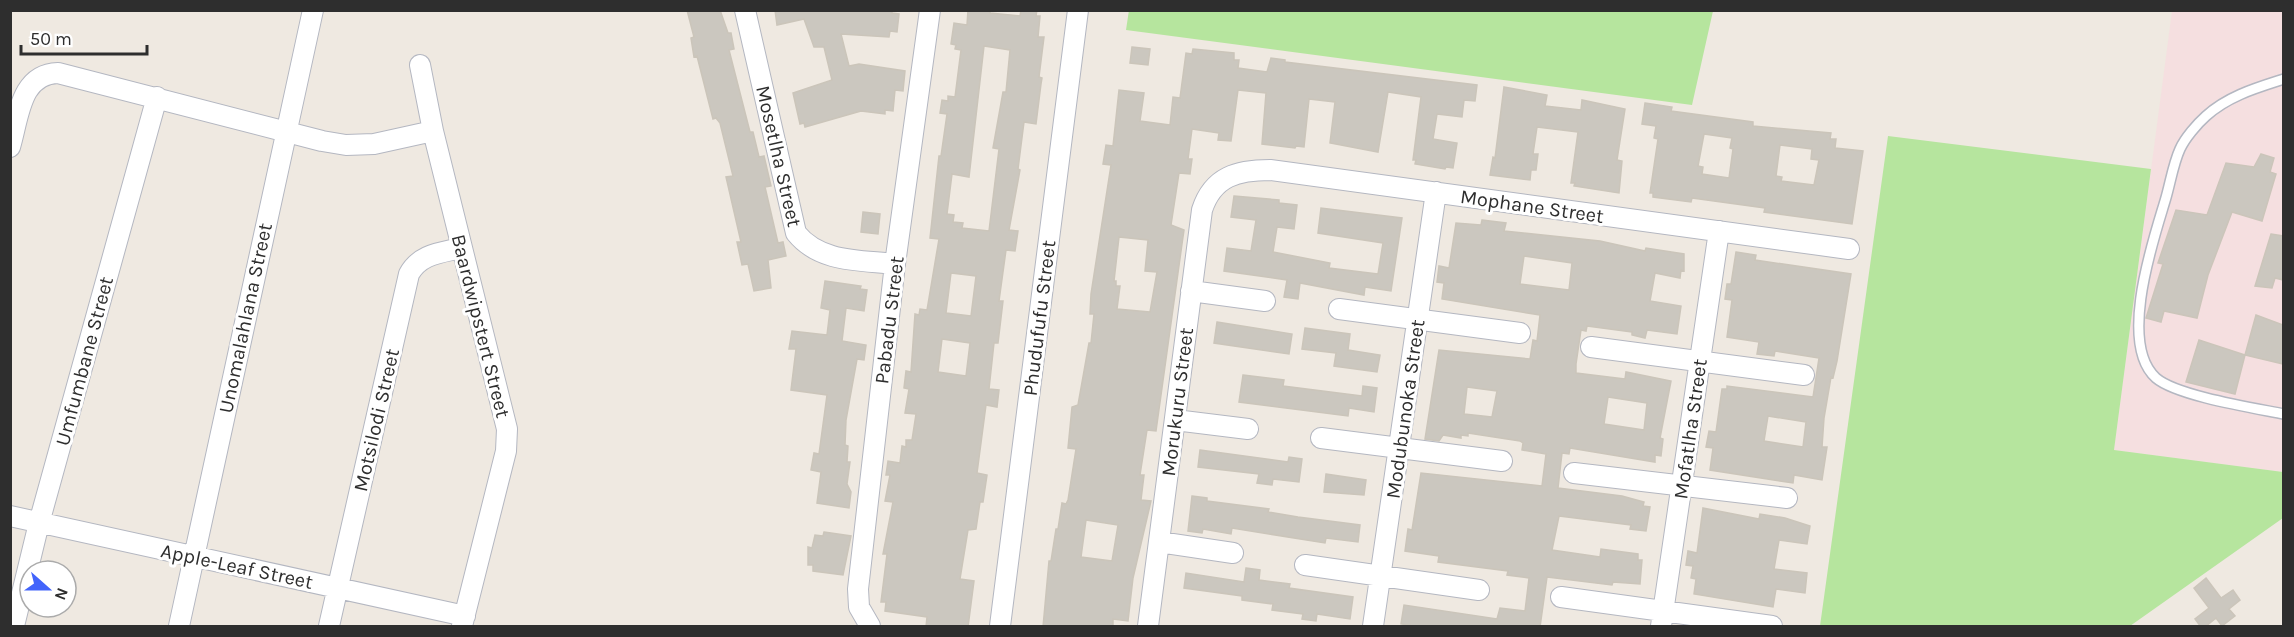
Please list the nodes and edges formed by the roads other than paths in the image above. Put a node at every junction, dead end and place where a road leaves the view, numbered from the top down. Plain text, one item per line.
1 (313, 10) edge
2 (745, 10) edge
3 (930, 10) edge
4 (1078, 10) edge
5 (420, 65) dead end
6 (2283, 79) edge
7 (157, 97) junction
8 (433, 131) junction
9 (285, 132) junction
10 (10, 147) edge
11 (1218, 182) joint
12 (1436, 192) junction
13 (1719, 231) junction
14 (461, 248) junction
15 (1849, 249) dead end
16 (895, 264) junction
17 (1191, 291) junction
18 (1266, 301) dead end
19 (1339, 309) dead end
20 (1418, 320) junction
21 (1520, 333) dead end
22 (1591, 347) dead end
23 (1700, 362) junction
24 (1804, 375) dead end
25 (2283, 414) edge
26 (1175, 420) junction
27 (1248, 429) dead end
28 (1321, 438) dead end
29 (1399, 448) junction
30 (1502, 461) dead end
31 (1574, 473) dead end
32 (1682, 487) junction
33 (1787, 498) dead end
34 (10, 516) edge
35 (39, 523) junction
36 (1159, 542) junction
37 (1233, 553) dead end
38 (194, 557) junction
39 (1305, 565) dead end
40 (1380, 576) junction
41 (337, 589) junction
42 (1479, 590) dead end
43 (1561, 597) dead end
44 (1662, 619) edge
45 (464, 621) edge
46 (1773, 626) edge
47 (14, 627) edge
48 (179, 627) edge
49 (329, 627) edge
50 (870, 627) edge
51 (1000, 627) edge
52 (1148, 627) edge
53 (1373, 627) edge

1 - 9 street, Unomalahlana Street
2 - 16 street, Mosetlha Street
3 - 16 street, Pabadu Street
4 - 51 street, Phudufufu Street
5 - 8 street, Baardwipstert Street
6 - 25 lane
7 - 9 street
7 - 10 street
7 - 35 street, Umfumbane Street
8 - 9 street
8 - 14 street, Baardwipstert Street
9 - 38 street, Unomalahlana Street
11 - 12 street, Mophane Street
11 - 17 street, Morukuru Street
12 - 13 street, Mophane Street
12 - 20 street, Modubunoka Street
13 - 15 street, Mophane Street
13 - 23 street, Mofatlha Street
14 - 41 street, Motsilodi Street
14 - 45 street, Baardwipstert Street
16 - 50 street, Pabadu Street
17 - 18 street
17 - 26 street, Morukuru Street
19 - 20 street
20 - 21 street
20 - 29 street, Modubunoka Street
22 - 23 street
23 - 24 street
23 - 32 street, Mofatlha Street
26 - 27 street
26 - 36 street, Morukuru Street
28 - 29 street
29 - 30 street
29 - 40 street, Modubunoka Street
31 - 32 street
32 - 33 street
32 - 44 street, Mofatlha Street
34 - 35 street, Apple-Leaf Street
35 - 38 street, Apple-Leaf Street
35 - 47 street, Umfumbane Street
36 - 37 street
36 - 52 street, Morukuru Street
38 - 41 street, Apple-Leaf Street
38 - 48 street, Unomalahlana Street
39 - 40 street
40 - 42 street
40 - 53 street, Modubunoka Street
41 - 45 street, Apple-Leaf Street
41 - 49 street, Motsilodi Street
43 - 44 street
44 - 46 street

